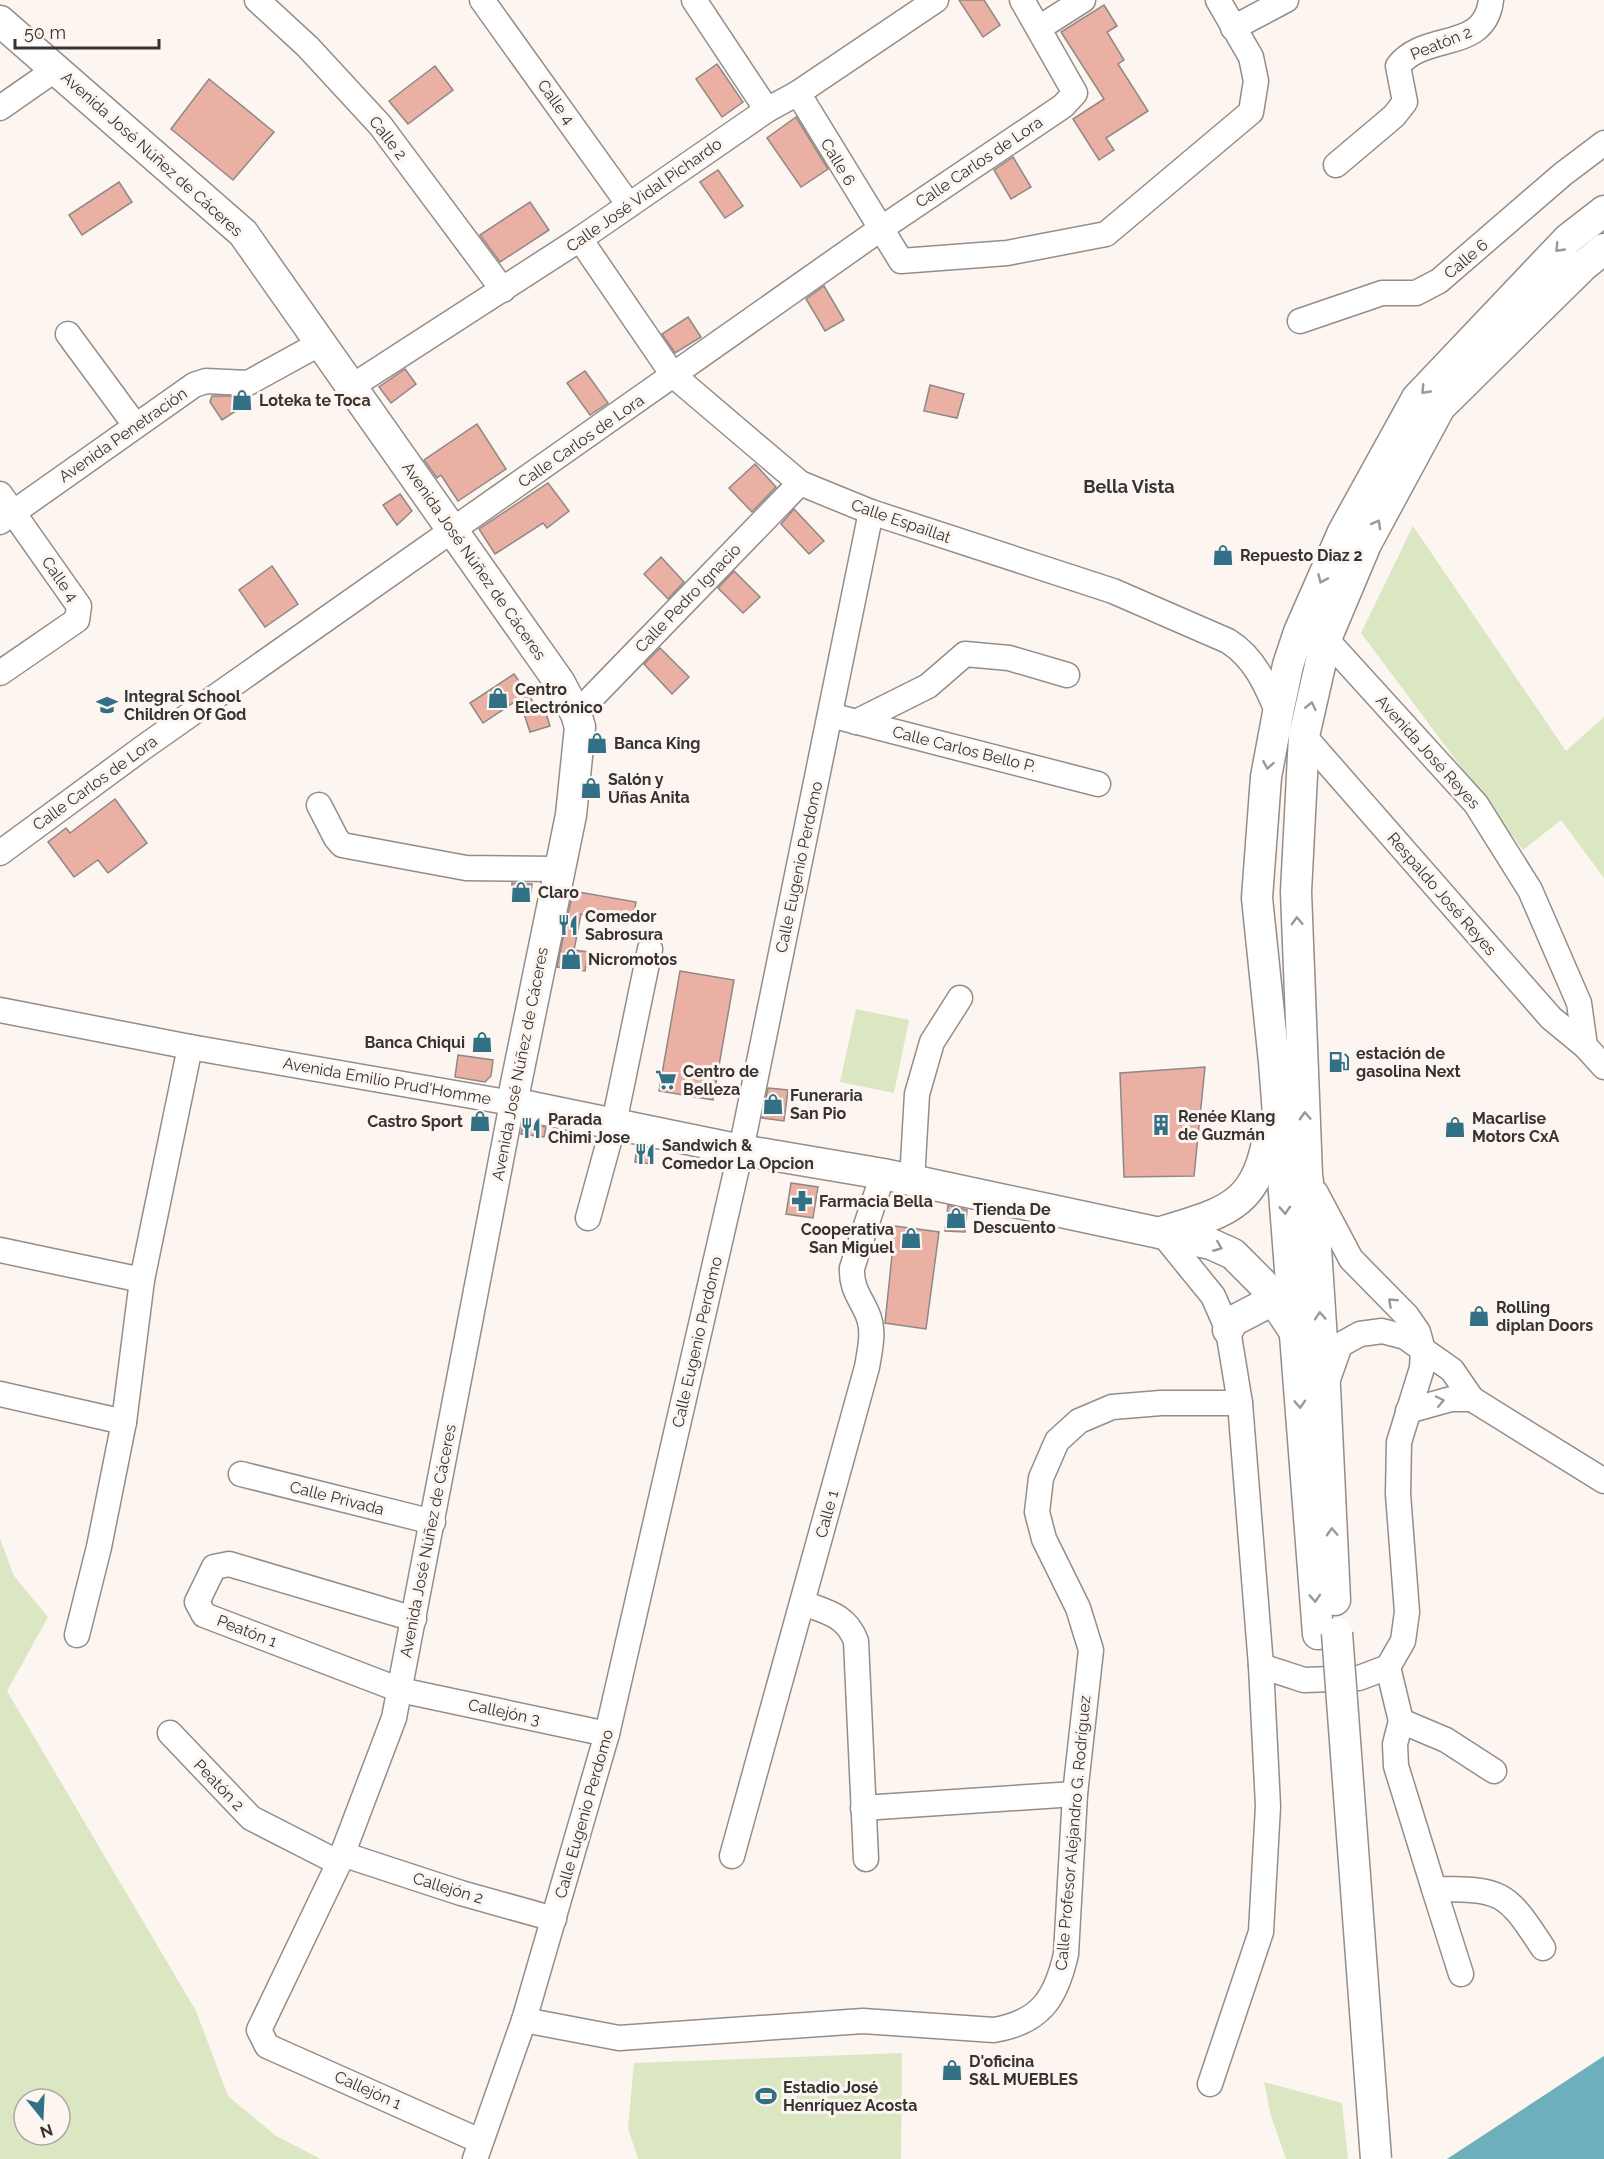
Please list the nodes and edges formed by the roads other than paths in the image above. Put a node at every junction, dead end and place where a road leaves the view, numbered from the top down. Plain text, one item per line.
1 (257, 0) edge
2 (482, 0) edge
3 (694, 0) edge
4 (1022, 0) edge
5 (1083, 0) edge
6 (1218, 0) edge
7 (1286, 0) edge
8 (1491, 0) edge
9 (924, 4) edge
10 (0, 21) edge
11 (1039, 28) junction
12 (1233, 28) junction
13 (56, 69) junction
14 (798, 93) junction
15 (0, 108) edge
16 (767, 110) junction
17 (1604, 143) edge
18 (1336, 165) dead end
19 (629, 205) junction
20 (1604, 211) edge
21 (879, 230) junction
22 (580, 240) junction
23 (1604, 249) edge
24 (503, 290) junction
25 (1300, 321) dead end
26 (68, 334) dead end
27 (320, 344) junction
28 (673, 375) junction
29 (351, 387) junction
30 (135, 426) junction
31 (800, 483) junction
32 (5, 510) edge
33 (871, 512) junction
34 (452, 532) junction
35 (1326, 639) junction
36 (0, 673) edge
37 (1067, 675) dead end
38 (1278, 713) junction
39 (576, 714) junction
40 (830, 715) junction
41 (856, 722) junction
42 (1304, 736) junction
43 (1098, 784) dead end
44 (319, 805) dead end
45 (0, 853) edge
46 (558, 868) junction
47 (650, 949) dead end
48 (960, 998) dead end
49 (0, 1010) edge
50 (1585, 1046) junction
51 (190, 1047) junction
52 (1274, 1062) junction
53 (1604, 1067) edge
54 (512, 1103) junction
55 (614, 1124) junction
56 (741, 1150) junction
57 (1307, 1175) junction
58 (897, 1177) junction
59 (588, 1218) dead end
60 (1161, 1232) junction
61 (0, 1250) edge
62 (142, 1280) junction
63 (1275, 1299) junction
64 (1228, 1330) junction
65 (1294, 1331) junction
66 (1423, 1350) junction
67 (1325, 1387) junction
68 (0, 1394) edge
69 (1472, 1400) junction
70 (1240, 1403) junction
71 (1408, 1412) junction
72 (123, 1422) junction
73 (241, 1474) dead end
74 (1604, 1481) edge
75 (433, 1522) junction
76 (803, 1603) junction
77 (414, 1619) junction
78 (1327, 1633) junction
79 (77, 1635) dead end
80 (1261, 1666) junction
81 (1388, 1667) junction
82 (400, 1690) junction
83 (1401, 1721) junction
84 (170, 1733) dead end
85 (607, 1734) junction
86 (1494, 1771) dead end
87 (1075, 1794) junction
88 (863, 1808) junction
89 (732, 1856) dead end
90 (340, 1858) junction
91 (866, 1859) dead end
92 (1434, 1889) junction
93 (554, 1919) junction
94 (1543, 1947) dead end
95 (1461, 1974) dead end
96 (524, 2020) junction
97 (260, 2035) joint
98 (1210, 2084) dead end
99 (478, 2150) edge
100 (1357, 2159) edge
101 (1376, 2159) edge

1 - 24 street, Calle 2
2 - 19 street, Calle 4
3 - 16 street
4 - 11 street, Calle Carlos de Lora
5 - 11 street
6 - 12 street
7 - 12 street
8 - 18 street, Peatón 2
9 - 14 street, Calle José Vidal Pichardo
10 - 13 main road, Avenida José Núñez de Cáceres
11 - 21 street, Calle Carlos de Lora
12 - 21 street, Calle 6
13 - 15 street
13 - 27 main road, Avenida José Núñez de Cáceres
14 - 16 street, Calle José Vidal Pichardo
14 - 21 street, Calle 6
16 - 19 street, Calle José Vidal Pichardo
17 - 25 street, Calle 6
19 - 22 street, Calle José Vidal Pichardo
20 -> 38 main road
21 - 28 street, Calle Carlos de Lora
22 - 24 street, Calle José Vidal Pichardo
22 - 28 street, Calle Espaillat
35 -> 23 main road
24 - 29 street, Calle José Vidal Pichardo
26 - 30 street
27 - 29 main road, Avenida José Núñez de Cáceres
27 - 30 street, Avenida Penetración
28 - 31 street, Calle Espaillat
28 - 34 street, Calle Carlos de Lora
29 - 34 main road, Avenida José Núñez de Cáceres
30 - 32 street, Avenida Penetración
31 - 33 street, Calle Espaillat
31 - 39 street, Calle Pedro Ignacio
32 - 36 street, Calle 4
33 - 38 street, Calle Espaillat
33 - 40 street, Calle Eugenio Perdomo
34 - 39 main road, Avenida José Núñez de Cáceres
34 - 45 street, Calle Carlos de Lora
42 -> 35 main road
35 - 50 street, Avenida José Reyes
37 - 41 street
38 -> 52 main road
39 - 46 main road, Avenida José Núñez de Cáceres
40 - 41 street, Calle Carlos Bello P.
40 - 56 street, Calle Eugenio Perdomo
41 - 43 street, Calle Carlos Bello P.
42 - 50 street, Respaldo José Reyes
57 -> 42 main road
44 - 46 street
46 - 54 main road, Avenida José Núñez de Cáceres
47 - 55 street
48 - 58 street, Calle 1
49 - 51 street, Avenida Emilio Prud'Homme
50 - 53 street
51 - 54 street, Avenida Emilio Prud'Homme
51 - 62 street
52 - 60 main road, Avenida Emilio Prud'Homme
52 -> 65 main road
54 - 55 main road, Avenida Emilio Prud'Homme
54 - 75 street, Avenida José Núñez de Cáceres
55 - 56 main road, Avenida Emilio Prud'Homme
55 - 59 street
56 - 58 main road, Avenida Emilio Prud'Homme
56 - 85 street, Calle Eugenio Perdomo
66 -> 57 street
67 -> 57 main road
58 - 60 main road, Avenida Emilio Prud'Homme
58 - 76 street, Calle 1
60 -> 63 main road, Avenida Emilio Prud'Homme
60 - 64 street
61 - 62 street
62 - 72 street
63 - 64 main road
63 - 65 main road, Avenida Emilio Prud'Homme
64 - 70 street
65 -> 78 main road
66 - 67 street
66 - 69 street
66 - 71 street
78 -> 67 main road
68 - 72 street
71 -> 69 street
69 - 74 street
70 - 80 street
70 - 87 street, Calle Profesor Alejandro G. Rodríguez
71 - 81 street
72 - 79 street
73 - 75 street, Calle Privada
75 - 77 street, Avenida José Núñez de Cáceres
76 - 88 street
76 - 89 street, Calle 1
77 - 82 street, Avenida José Núñez de Cáceres
77 - 82 street, Peatón 1
78 - 100 main road
78 - 101 main road, bridge
80 - 81 street
80 - 98 street
81 - 83 street
82 - 85 street, Callejón 3
82 - 90 street, Avenida José Núñez de Cáceres
83 - 86 street
83 - 92 street
84 - 90 street, Peatón 2
85 - 93 street, Calle Eugenio Perdomo
87 - 88 street
87 - 96 street, Calle Profesor Alejandro G. Rodríguez
88 - 91 street
90 - 93 street, Callejón 2
90 - 97 street, Avenida José Núñez de Cáceres
92 - 94 street
92 - 95 street
93 - 96 street, Calle Eugenio Perdomo
96 - 99 street, Calle Eugenio Perdomo
97 - 99 street, Callejón 1

